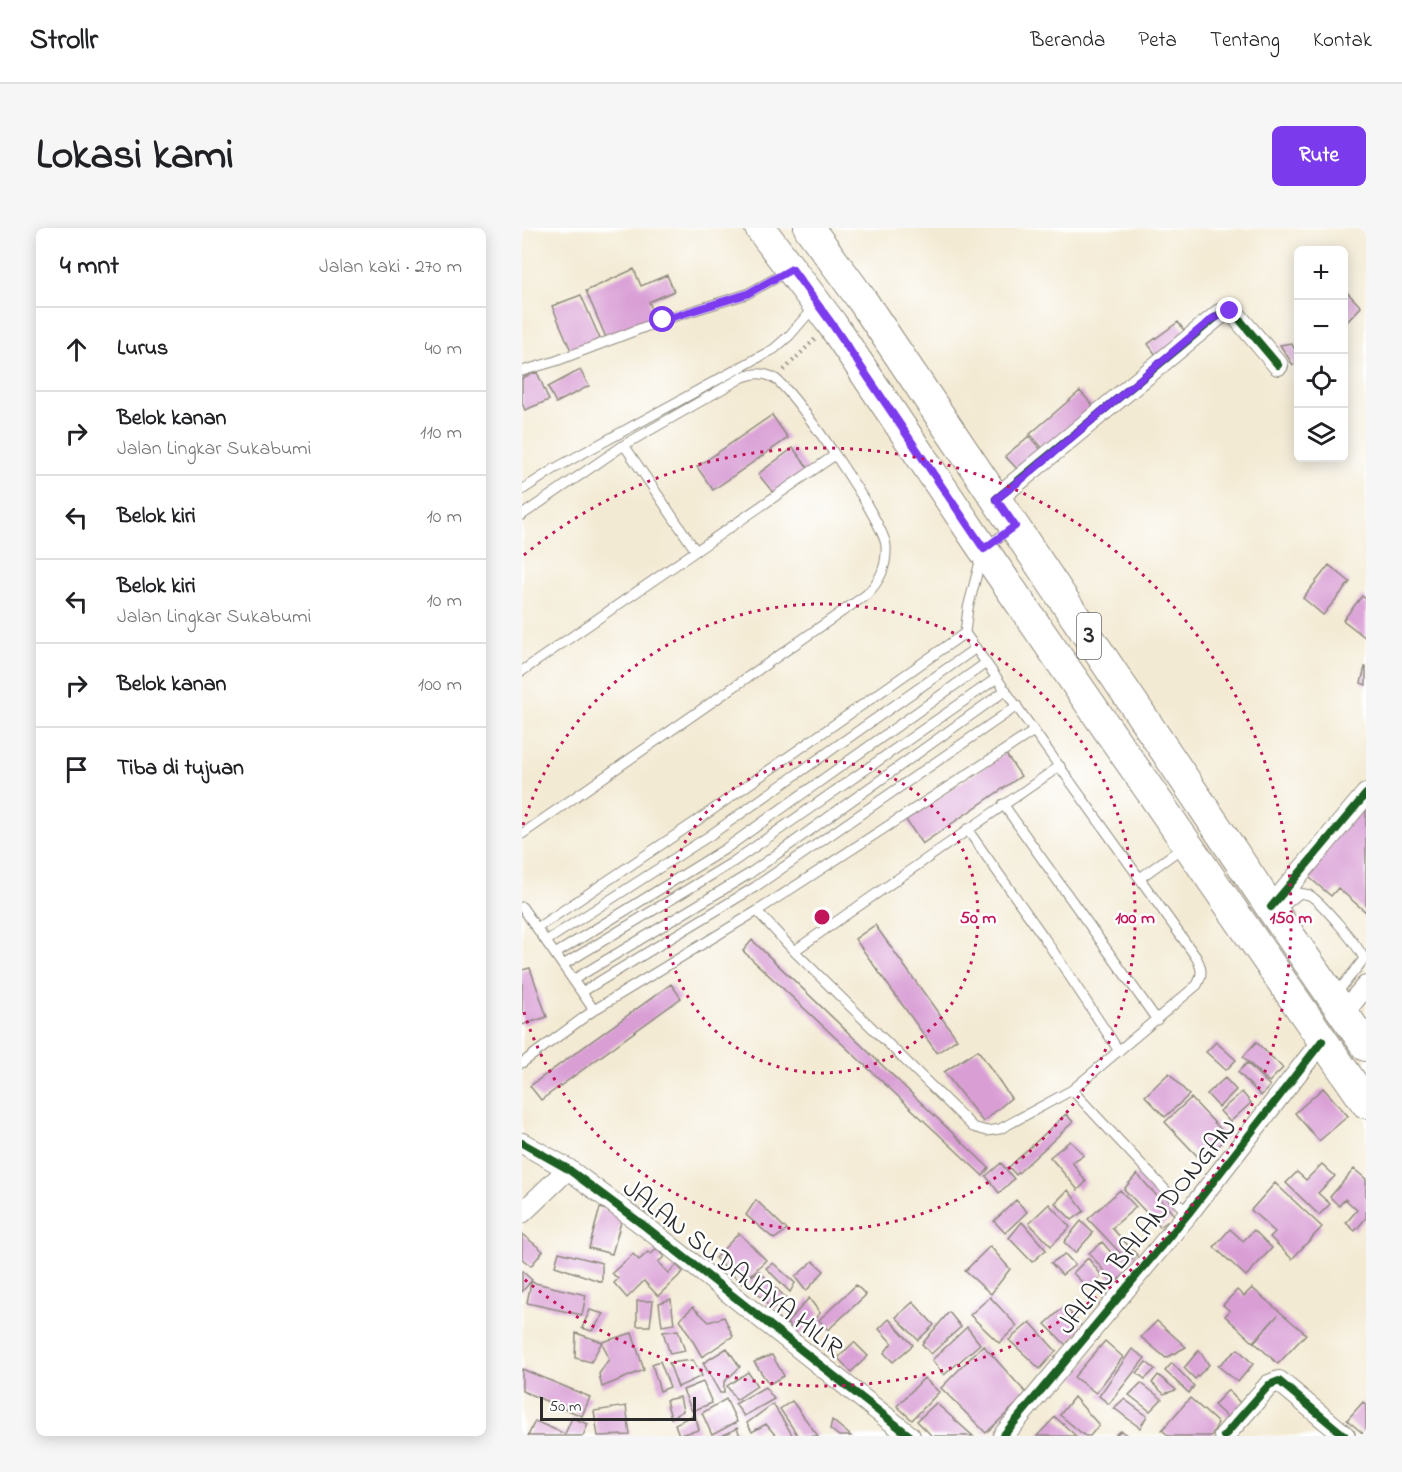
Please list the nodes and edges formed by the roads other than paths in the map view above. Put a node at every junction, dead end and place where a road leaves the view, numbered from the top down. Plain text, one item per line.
1 (760, 228) edge
2 (809, 228) edge
3 (792, 269) junction
4 (824, 314) junction
5 (1278, 365) dead end
6 (522, 371) edge
7 (624, 445) junction
8 (835, 455) junction
9 (522, 490) edge
10 (996, 499) junction
11 (522, 515) edge
12 (1015, 526) junction
13 (984, 549) junction
14 (696, 551) junction
15 (965, 633) junction
16 (976, 648) junction
17 (986, 663) junction
18 (522, 671) edge
19 (997, 678) junction
20 (1006, 690) junction
21 (1017, 706) junction
22 (1034, 731) junction
23 (1060, 766) junction
24 (1366, 794) edge
25 (1003, 804) junction
26 (967, 829) junction
27 (522, 834) edge
28 (1187, 843) junction
29 (1140, 878) junction
30 (522, 907) edge
31 (757, 910) junction
32 (1273, 911) junction
33 (537, 928) junction
34 (546, 941) junction
35 (794, 951) junction
36 (555, 954) junction
37 (563, 965) junction
38 (573, 980) junction
39 (1366, 986) edge
40 (582, 992) junction
41 (1338, 1005) junction
42 (594, 1010) junction
43 (1157, 1020) junction
44 (1322, 1041) junction
45 (1366, 1046) edge
46 (1119, 1052) junction
47 (522, 1063) edge
48 (1072, 1090) junction
49 (1366, 1103) edge
50 (522, 1143) edge
51 (568, 1170) junction
52 (523, 1210) edge
53 (1188, 1214) junction
54 (910, 1436) edge
55 (1003, 1436) edge
56 (1224, 1436) edge
57 (1345, 1436) edge

1 - 3 main road, 3
2 - 10 main road, 3
3 - 4 main road, 3
3 - 6 lane
4 - 9 lane
4 - 13 main road, 3
5 - 10 street
7 - 8 lane
7 - 11 lane
7 - 14 lane
8 - 14 lane
8 - 27 lane
10 - 12 main road, 3
12 - 13 lane
12 - 32 main road, 3
13 - 15 lane
13 - 28 main road, 3
14 - 18 lane
15 - 16 lane
15 - 33 lane
16 - 17 lane
16 - 34 lane
17 - 19 lane
17 - 36 lane
19 - 20 lane
19 - 37 lane
20 - 21 lane
20 - 38 lane
21 - 22 lane
21 - 40 lane
22 - 23 lane
22 - 31 lane
23 - 25 lane
23 - 29 lane
24 - 32 street
25 - 26 lane
25 - 43 lane
26 - 35 lane
26 - 46 lane
28 - 29 lane
28 - 44 main road, 3
29 - 43 lane
30 - 33 lane
31 - 35 lane
31 - 42 lane
32 - 41 main road, 3
32 - 41 lane
33 - 34 lane
34 - 36 lane
35 - 48 lane
36 - 37 lane
37 - 38 lane
38 - 40 lane
39 - 41 street
40 - 42 lane
41 - 45 main road, 3
42 - 47 lane
43 - 46 lane
44 - 49 main road, 3
44 - 53 street, JALAN BALANDONGAN
46 - 48 lane
48 - 53 lane
50 - 51 street, JALAN SUDAJAYA HILIR
51 - 52 street
51 - 54 street, JALAN SUDAJAYA HILIR
53 - 55 street, JALAN BALANDONGAN
56 - 57 street

